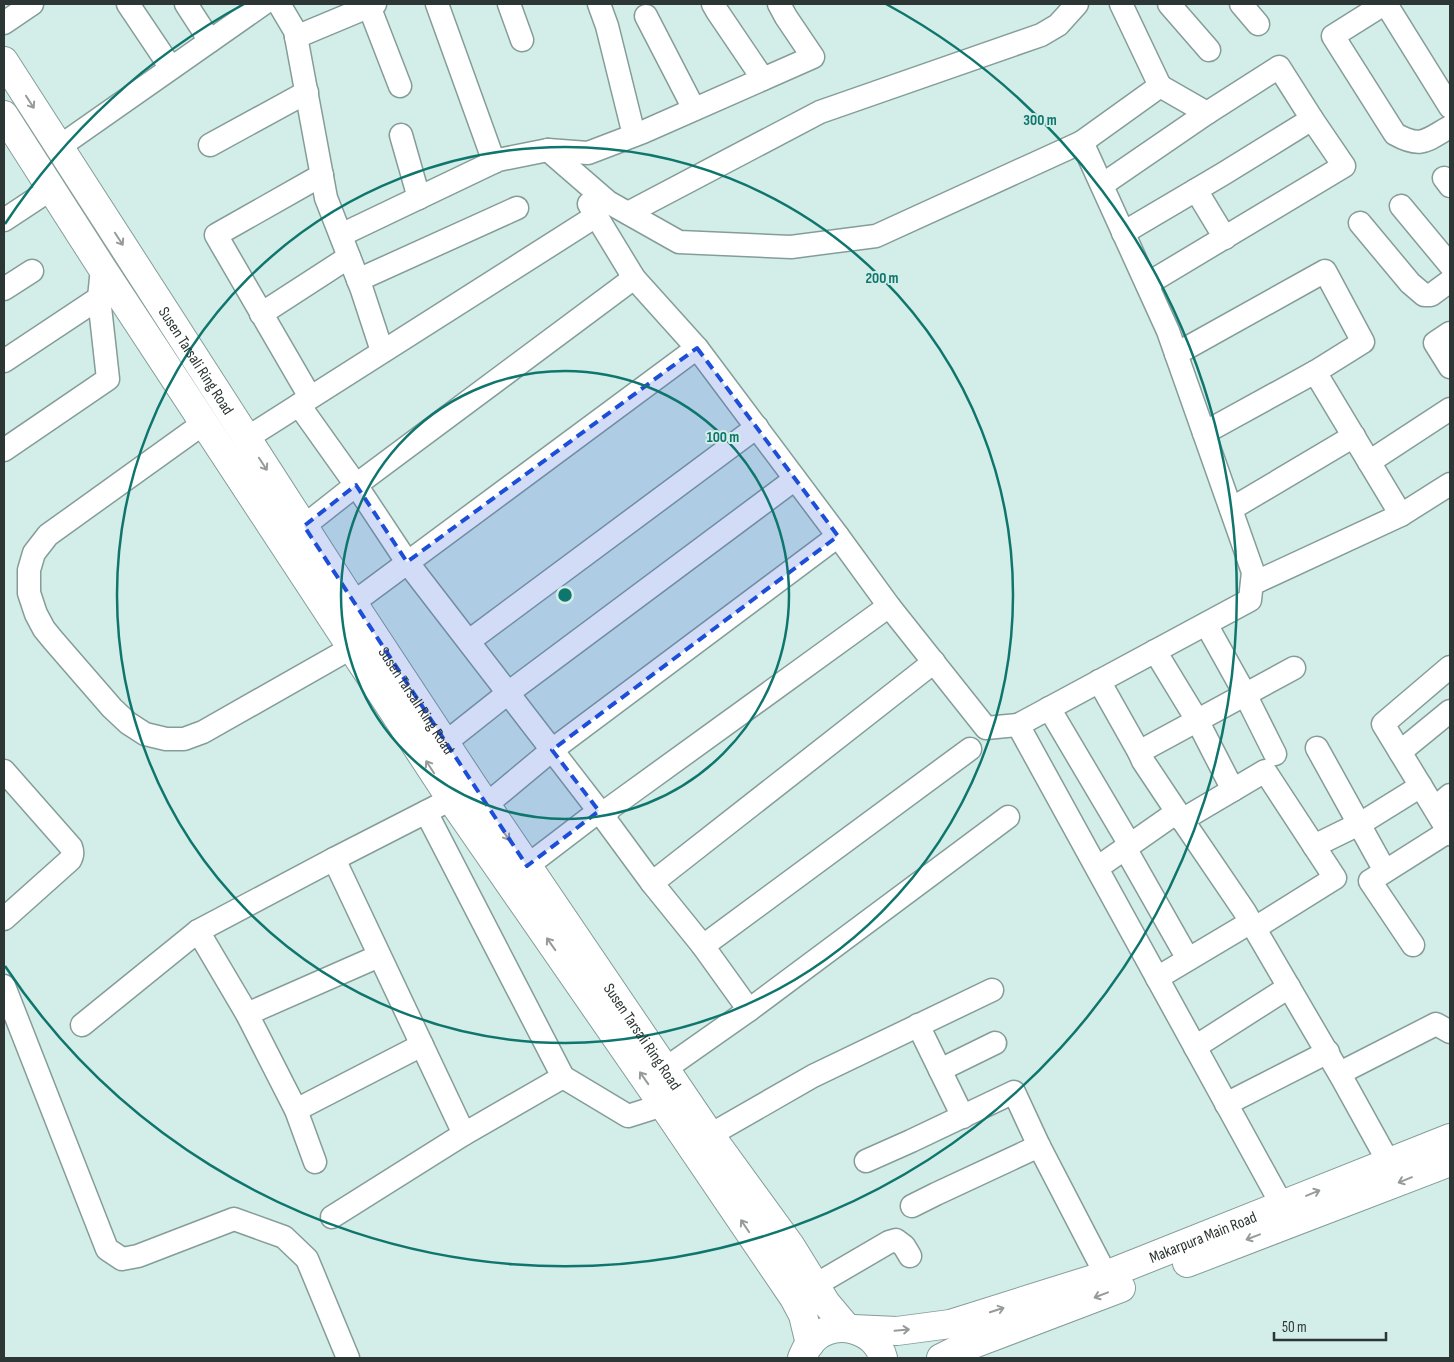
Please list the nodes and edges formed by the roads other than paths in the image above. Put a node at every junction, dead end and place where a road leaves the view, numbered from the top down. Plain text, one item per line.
1 (32, 4) edge
2 (128, 4) edge
3 (186, 4) edge
4 (263, 4) edge
5 (279, 4) edge
6 (437, 4) edge
7 (509, 4) edge
8 (599, 4) edge
9 (713, 4) edge
10 (779, 4) edge
11 (1077, 4) edge
12 (1121, 4) edge
13 (1169, 4) edge
14 (1241, 4) edge
15 (1385, 4) edge
16 (372, 5) edge
17 (646, 16) dead end
18 (4, 22) edge
19 (1258, 24) dead end
20 (296, 37) junction
21 (522, 40) dead end
22 (210, 41) junction
23 (1209, 50) dead end
24 (4, 61) edge
25 (170, 68) junction
26 (763, 79) junction
27 (400, 86) dead end
28 (1160, 86) junction
29 (306, 92) junction
30 (1450, 107) edge
31 (694, 109) junction
32 (1208, 113) junction
33 (1312, 120) junction
34 (1450, 126) edge
35 (8, 133) edge
36 (401, 135) dead end
37 (634, 135) junction
38 (1082, 142) junction
39 (210, 145) dead end
40 (59, 146) junction
41 (548, 150) junction
42 (494, 162) junction
43 (322, 175) junction
44 (1102, 185) junction
45 (51, 189) junction
46 (1196, 190) junction
47 (418, 198) junction
48 (1400, 206) dead end
49 (517, 208) dead end
50 (628, 213) junction
51 (596, 216) junction
52 (4, 220) edge
53 (1360, 224) dead end
54 (1123, 233) junction
55 (341, 236) junction
56 (1225, 238) junction
57 (1446, 251) edge
58 (349, 257) junction
59 (102, 268) junction
60 (32, 271) dead end
61 (634, 278) junction
62 (358, 280) junction
63 (1450, 281) edge
64 (1147, 284) junction
65 (4, 289) edge
66 (99, 298) junction
67 (261, 314) junction
68 (1450, 333) edge
69 (698, 348) junction
70 (382, 351) junction
71 (1176, 354) junction
72 (4, 361) edge
73 (1450, 367) edge
74 (1315, 372) junction
75 (305, 401) junction
76 (1450, 409) edge
77 (204, 423) junction
78 (757, 427) junction
79 (1204, 433) junction
80 (1354, 436) junction
81 (247, 438) junction
82 (4, 450) edge
83 (1369, 462) junction
84 (796, 478) junction
85 (1450, 484) edge
86 (356, 485) junction
87 (1231, 509) junction
88 (1401, 515) junction
89 (304, 526) junction
90 (838, 536) junction
91 (407, 562) junction
92 (1252, 584) junction
93 (353, 602) junction
94 (889, 606) junction
95 (1206, 624) junction
96 (363, 641) junction
97 (469, 641) junction
98 (1154, 651) junction
99 (934, 662) junction
100 (1450, 667) edge
101 (1294, 668) dead end
102 (1099, 681) junction
103 (508, 693) junction
104 (1245, 694) junction
105 (1049, 708) junction
106 (1450, 711) edge
107 (1197, 720) junction
108 (1018, 725) junction
109 (445, 743) junction
110 (1318, 748) dead end
111 (970, 749) dead end
112 (552, 750) junction
113 (1139, 752) junction
114 (1400, 752) junction
115 (1275, 754) dead end
116 (4, 771) edge
117 (1421, 786) junction
118 (1233, 790) junction
119 (470, 797) junction
120 (1442, 802) edge
121 (599, 811) junction
122 (426, 812) junction
123 (1180, 816) junction
124 (1008, 817) dead end
125 (1359, 824) junction
126 (1449, 832) edge
127 (1127, 846) junction
128 (1314, 846) junction
129 (334, 859) junction
130 (527, 866) junction
131 (1096, 868) junction
132 (1385, 871) junction
133 (652, 883) junction
134 (4, 919) edge
135 (1253, 925) junction
136 (198, 931) junction
137 (1413, 945) dead end
138 (703, 946) junction
139 (380, 956) junction
140 (1188, 959) junction
141 (1157, 978) junction
142 (4, 986) edge
143 (1289, 987) junction
144 (992, 990) dead end
145 (749, 1010) junction
146 (247, 1014) junction
147 (82, 1025) dead end
148 (918, 1025) junction
149 (1450, 1029) edge
150 (995, 1043) dead end
151 (422, 1045) junction
152 (1195, 1047) junction
153 (1328, 1052) junction
154 (665, 1069) junction
155 (940, 1070) junction
156 (1340, 1074) junction
157 (563, 1077) junction
158 (1226, 1104) junction
159 (662, 1105) junction
160 (296, 1110) junction
161 (963, 1117) junction
162 (464, 1134) junction
163 (710, 1135) junction
164 (1450, 1138) edge
165 (1039, 1146) junction
166 (866, 1161) dead end
167 (315, 1162) dead end
168 (1450, 1162) edge
169 (1388, 1163) junction
170 (1282, 1205) junction
171 (912, 1206) dead end
172 (332, 1217) dead end
173 (910, 1256) dead end
174 (1106, 1275) junction
175 (804, 1291) junction
176 (850, 1328) junction
177 (803, 1352) edge
178 (948, 1355) edge
179 (348, 1358) edge
180 (883, 1358) edge

1 - 18 street
2 - 25 street
3 - 22 street
4 - 22 street
5 - 20 street
6 - 42 street
7 - 21 street
8 - 37 street
9 - 26 street
10 - 26 street
11 - 50 street
12 - 28 street
13 - 23 street
14 - 19 street
15 - 30 street
15 - 34 street
16 - 20 street
16 - 27 street
17 - 31 street
20 - 29 street
22 - 25 street
24 -> 40 main road, Susen Tarsali Ring Road
25 - 40 street
26 - 31 street
28 - 32 street
28 - 38 street
29 - 39 street
29 - 43 street
31 - 37 street
32 - 33 street
32 - 44 street
33 - 46 street
33 - 56 street
35 - 45 main road, Susen Tarsali Ring Road
36 - 47 street
37 - 41 street
38 - 44 street
38 - 50 street
40 -> 81 main road, Susen Tarsali Ring Road
41 - 42 street
41 - 50 street
41 - 51 street
42 - 47 street
43 - 55 street
43 - 67 street
44 - 54 street
45 - 52 street
45 - 59 main road, Susen Tarsali Ring Road
46 - 54 street
46 - 56 street
47 - 55 street
48 - 57 street
49 - 62 street
51 - 61 street
51 - 70 street
53 - 63 street
54 - 64 street
55 - 58 street
56 - 64 street
58 - 62 street
58 - 67 street
59 - 66 street
59 - 77 main road, Susen Tarsali Ring Road
60 - 65 street
61 - 69 street
61 - 86 street
62 - 70 street
64 - 71 street
66 - 72 street
66 - 82 street
67 - 75 street
68 - 73 street
69 - 78 street
69 - 91 street
70 - 75 street
71 - 74 street
71 - 79 street
74 - 79 street
74 - 80 street
75 - 81 street
75 - 86 street
76 - 83 street
77 - 96 main road, Susen Tarsali Ring Road
77 - 96 street
78 - 84 street
78 - 97 street
79 - 87 street
80 - 83 street
80 - 87 street
81 -> 89 main road, Susen Tarsali Ring Road
83 - 88 street
84 - 90 street
84 - 103 street
85 - 88 street
86 - 89 street
86 - 91 street
87 - 92 street
88 - 92 street
89 - 93 main road, Susen Tarsali Ring Road
90 - 94 street
90 - 112 street
91 - 93 street
91 - 97 street
92 - 95 street
93 - 96 main road, Susen Tarsali Ring Road
94 - 99 street
94 - 121 street
95 - 98 street
95 - 104 street
96 - 109 main road, Susen Tarsali Ring Road
119 -> 96 main road, Susen Tarsali Ring Road
97 - 103 street
98 - 102 street
98 - 107 street
99 - 108 street
99 - 133 street
100 - 114 street
101 - 104 street
102 - 105 street
102 - 113 street
103 - 109 street
103 - 112 street
104 - 107 street
104 - 115 street
105 - 108 street
105 - 127 street
106 - 114 street
107 - 113 street
107 - 118 street
108 - 131 street
109 - 119 main road, Susen Tarsali Ring Road
110 - 125 street
111 - 138 street
112 - 119 street
112 - 121 street
113 - 123 street
114 - 117 street
116 - 134 street
117 - 120 street
117 - 125 street
118 - 123 street
118 - 128 street
119 - 122 street
119 -> 130 main road, Susen Tarsali Ring Road
159 -> 119 main road, Susen Tarsali Ring Road
120 - 126 street
121 - 130 street
121 - 133 street
122 - 129 street
122 - 157 street
123 - 127 street
123 - 135 street
124 - 145 street
125 - 128 street
125 - 132 street
126 - 132 street
127 - 131 street
127 - 140 street
128 - 135 street
129 - 136 street
129 - 139 street
130 - 154 main road, Susen Tarsali Ring Road
131 - 141 street
132 - 137 street
133 - 138 street
135 - 140 street
135 - 143 street
136 - 146 street
136 - 147 street
138 - 145 street
139 - 146 street
139 - 151 street
140 - 141 street
141 - 152 street
142 - 179 street
143 - 152 street
143 - 153 street
144 - 148 street
145 - 154 street
146 - 160 street
148 - 155 street
148 - 163 street
149 - 156 street
150 - 155 street
151 - 160 street
151 - 162 street
152 - 158 street
153 - 156 street
153 - 158 street
154 - 163 main road, Susen Tarsali Ring Road
155 - 161 street
156 - 169 street
157 - 159 street
157 - 162 street
158 - 170 street
175 -> 159 main road, Susen Tarsali Ring Road
160 - 167 street
161 - 165 street
161 - 166 street
162 - 172 street
163 - 175 main road, Susen Tarsali Ring Road
164 - 169 main road, Makarpura Main Road
165 - 171 street
165 - 174 street
168 -> 178 main road, Makarpura Main Road
170 -> 169 main road, Makarpura Main Road
170 - 174 main road, Makarpura Main Road
173 - 175 street
176 -> 174 main road, Makarpura Main Road
175 - 176 main road, Susen Tarsali Ring Road
175 - 177 main road, Susen Tarsali Ring Road
176 - 177 main road, Makarpura Main Road
176 - 180 main road, Susen Tarsali Ring Road

